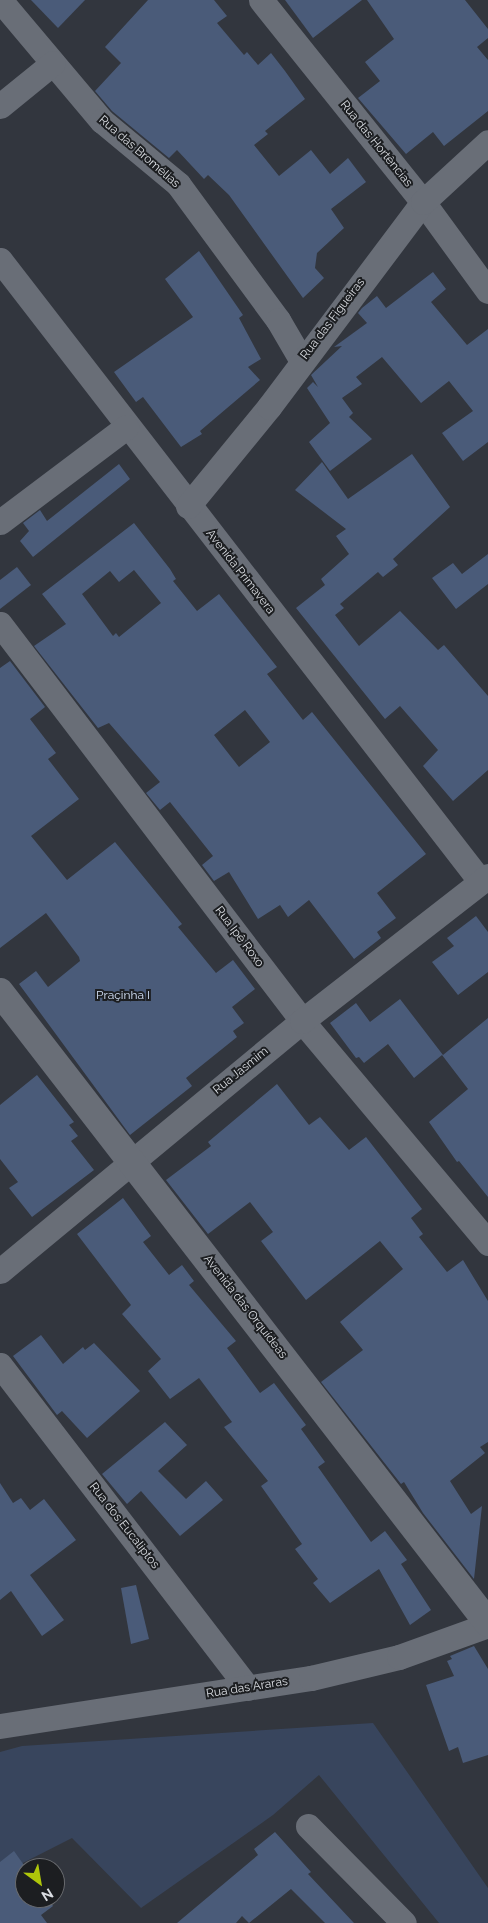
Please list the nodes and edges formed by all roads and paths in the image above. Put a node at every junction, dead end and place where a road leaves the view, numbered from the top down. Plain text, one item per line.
1 (0, 0) edge
2 (260, 0) edge
3 (53, 63) junction
4 (0, 106) edge
5 (488, 142) edge
6 (423, 202) junction
7 (0, 260) edge
8 (488, 291) edge
9 (302, 361) junction
10 (126, 427) junction
11 (188, 506) junction
12 (0, 522) edge
13 (0, 624) edge
14 (484, 879) edge
15 (0, 992) edge
16 (302, 1021) junction
17 (132, 1160) junction
18 (488, 1243) edge
19 (0, 1271) edge
20 (0, 1365) edge
21 (488, 1624) edge
22 (248, 1688) junction
23 (0, 1726) edge
24 (308, 1826) dead end
25 (404, 1923) edge

1 - 3 street, Rua das Bromélias
2 - 6 street, Rua das Hortências
3 - 4 street
3 - 9 street, Rua das Bromélias
5 - 6 street, Rua das Figueiras
6 - 8 street, Rua das Hortências
6 - 9 street, Rua das Figueiras
7 - 10 street, Avenida Primavera
9 - 11 street, Rua das Figueiras
10 - 11 street, Avenida Primavera
10 - 12 street
11 - 14 street, Avenida Primavera
13 - 16 street, Rua Ipê Roxo
14 - 16 street, Rua Jasmim
15 - 17 street, Avenida das Orquídeas
16 - 17 street, Rua Jasmim
16 - 18 street, Rua Ipê Roxo
17 - 19 street, Rua Jasmim
17 - 21 street, Avenida das Orquídeas
20 - 22 street, Rua dos Eucaliptos
21 - 22 street, Rua das Araras
22 - 23 street, Rua das Araras
24 - 25 street

